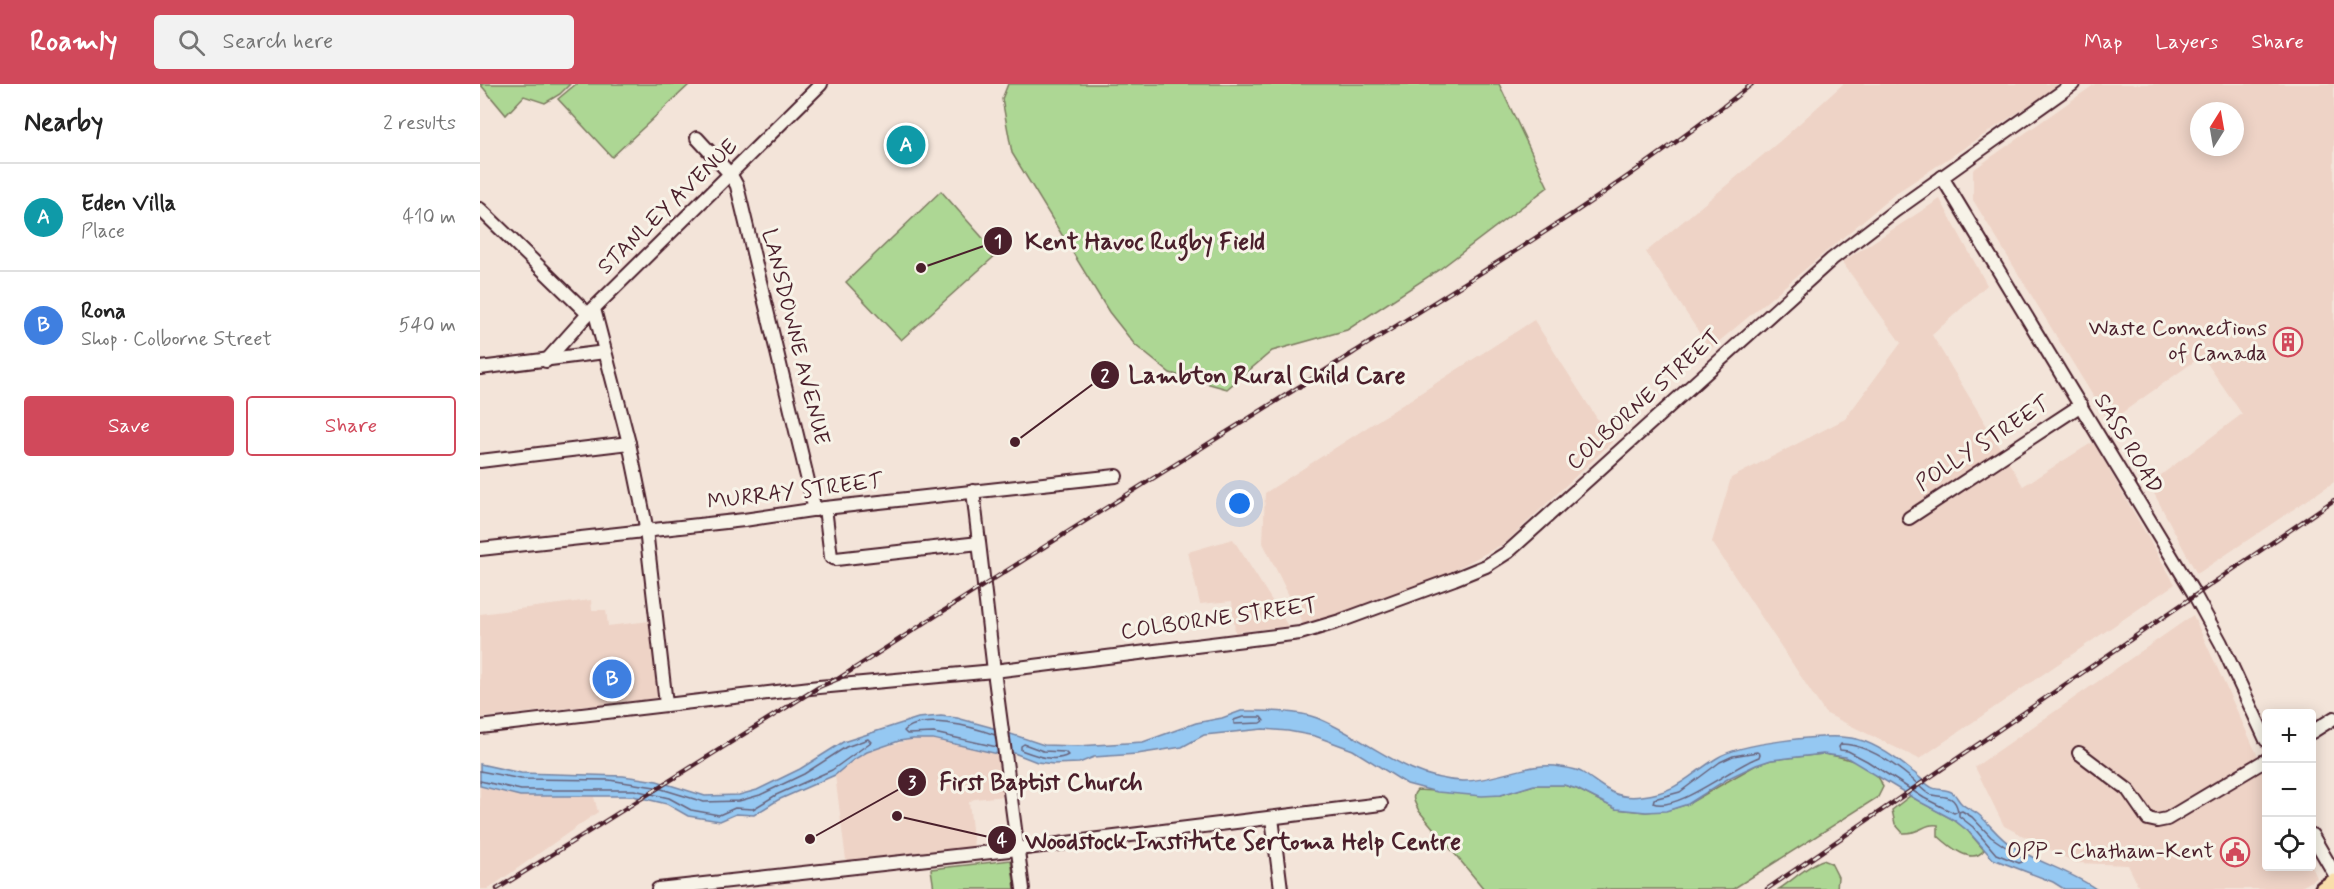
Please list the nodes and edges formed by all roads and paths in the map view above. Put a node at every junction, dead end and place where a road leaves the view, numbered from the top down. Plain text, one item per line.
1 (821, 84) edge
2 (2073, 84) edge
3 (697, 138) dead end
4 (731, 175) junction
5 (1942, 177) junction
6 (480, 209) edge
7 (591, 312) junction
8 (604, 351) junction
9 (546, 361) junction
10 (480, 368) edge
11 (2081, 405) junction
12 (629, 443) junction
13 (480, 461) edge
14 (1116, 476) dead end
15 (973, 491) junction
16 (820, 509) junction
17 (1909, 518) dead end
18 (646, 531) junction
19 (980, 543) junction
20 (480, 549) edge
21 (994, 671) junction
22 (666, 704) junction
23 (2334, 718) edge
24 (480, 727) edge
25 (2316, 729) edge
26 (2262, 732) edge
27 (2079, 753) dead end
28 (2262, 762) edge
29 (1381, 804) dead end
30 (1272, 818) junction
31 (2316, 842) edge
32 (1018, 849) junction
33 (2334, 873) edge
34 (2334, 882) edge
35 (688, 887) edge
36 (658, 889) edge
37 (1023, 889) edge
38 (1281, 889) edge
39 (2323, 889) edge

1 - 4 street, STANLEY AVENUE
2 - 5 street, COLBORNE STREET
3 - 4 street
4 - 7 street, STANLEY AVENUE
4 - 16 street, LANSDOWNE AVENUE
5 - 11 street, SASS ROAD
5 - 21 street, COLBORNE STREET
6 - 7 street
7 - 8 street
7 - 9 street, STANLEY AVENUE
8 - 9 street
8 - 12 street
9 - 10 street
11 - 17 street, POLLY STREET
11 - 26 street, SASS ROAD
12 - 13 street
12 - 18 street
14 - 15 street, MURRAY STREET
15 - 16 street, MURRAY STREET
15 - 19 street
16 - 18 street, MURRAY STREET
16 - 19 street, LANSDOWNE AVENUE
18 - 20 street, MURRAY STREET
18 - 22 street
19 - 21 street
21 - 22 street, COLBORNE STREET
21 - 32 street
22 - 24 street, COLBORNE STREET
23 - 25 street
27 - 28 street
29 - 30 street
30 - 32 street
30 - 38 street
31 - 33 street
32 - 35 street
32 - 37 street
34 - 39 main road
35 - 36 street

